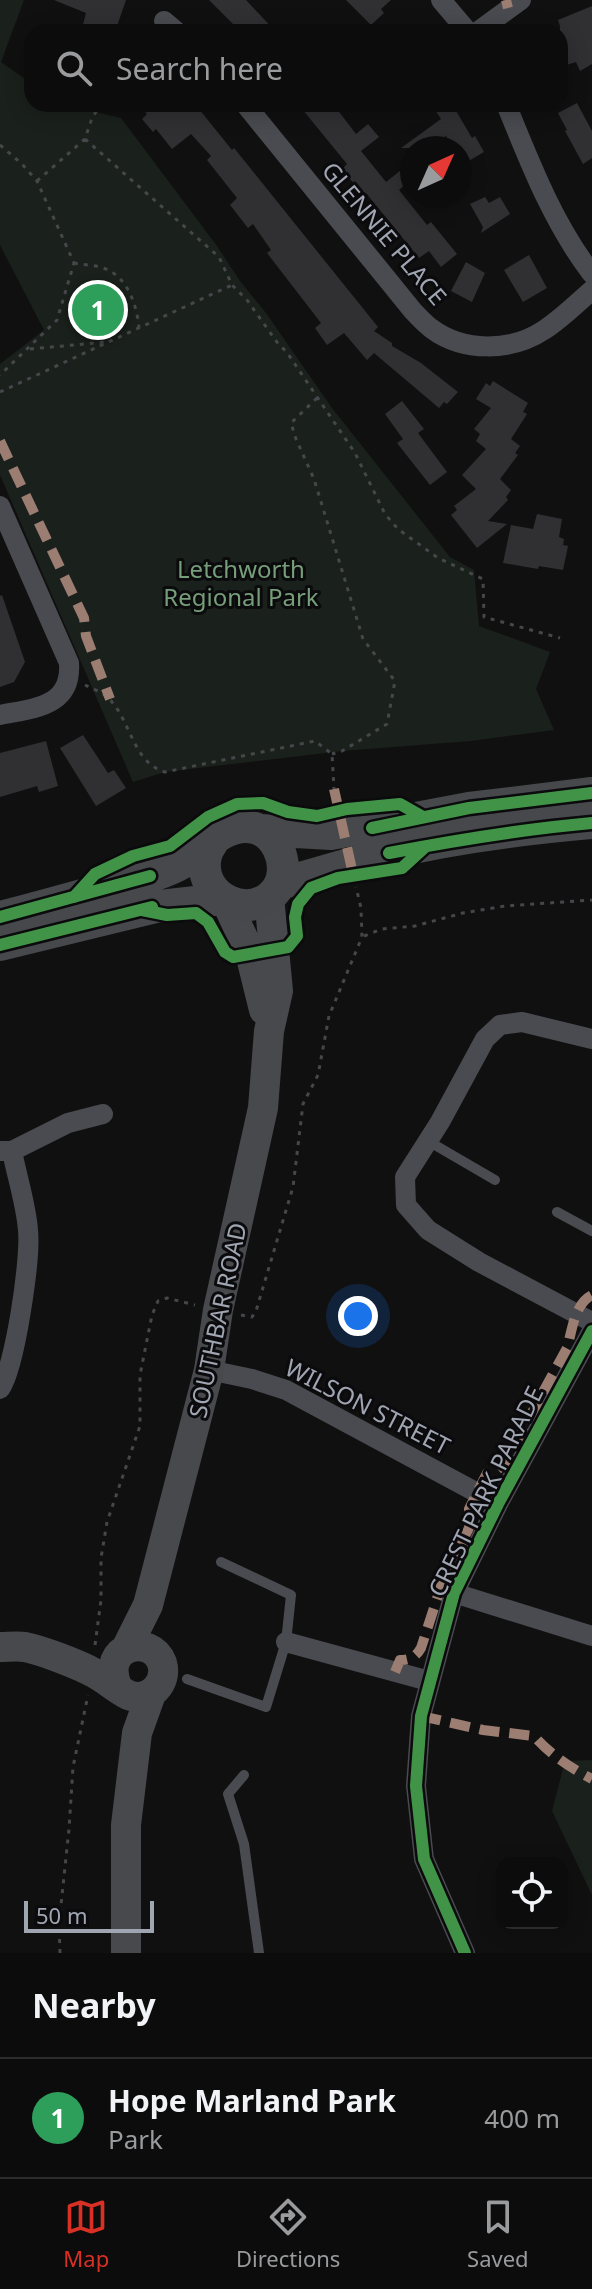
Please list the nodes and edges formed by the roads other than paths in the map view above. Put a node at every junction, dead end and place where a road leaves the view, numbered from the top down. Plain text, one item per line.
1 (441, 0) edge
2 (521, 0) edge
3 (461, 24) edge
4 (488, 24) edge
5 (251, 112) edge
6 (509, 112) edge
7 (592, 274) edge
8 (592, 290) edge
9 (0, 506) edge
10 (0, 715) edge
11 (592, 793) edge
12 (592, 823) edge
13 (260, 830) junction
14 (214, 840) junction
15 (274, 891) junction
16 (224, 900) junction
17 (0, 917) edge
18 (0, 945) edge
19 (269, 1031) junction
20 (592, 1039) edge
21 (103, 1114) dead end
22 (428, 1141) junction
23 (6, 1151) edge
24 (495, 1180) dead end
25 (557, 1212) dead end
26 (592, 1231) edge
27 (592, 1322) edge
28 (592, 1331) edge
29 (209, 1370) junction
30 (0, 1389) edge
31 (498, 1504) junction
32 (221, 1562) dead end
33 (454, 1593) junction
34 (0, 1634) edge
35 (592, 1636) edge
36 (286, 1642) junction
37 (0, 1647) edge
38 (132, 1673) junction
39 (187, 1679) dead end
40 (429, 1681) junction
41 (244, 1775) dead end
42 (126, 1953) edge
43 (259, 1953) edge
44 (465, 1953) edge

1 - 3 street
2 - 4 street
5 - 8 street, GLENNIE PLACE
6 - 7 street
9 - 10 street
11 - 13 main road
12 - 15 main road
13 - 14 main road
13 - 15 main road
14 - 16 main road
14 - 17 main road
15 - 16 main road
15 - 19 main road, SOUTHBAR ROAD
16 - 18 main road
16 - 19 main road, SOUTHBAR ROAD
19 - 29 main road, SOUTHBAR ROAD
20 - 22 street
21 - 23 street
22 - 24 lane
22 - 27 street
23 - 30 street
25 - 26 lane
28 - 31 street, CREST PARK PARADE
29 - 31 street, WILSON STREET
29 - 38 main road, SOUTHBAR ROAD
31 - 33 street, CREST PARK PARADE
32 - 36 lane
33 - 35 street, CREST PARK PARADE
33 - 40 street, CREST PARK PARADE
34 - 38 main road
36 - 39 lane
36 - 40 street
37 - 38 main road
38 - 42 main road
40 - 44 street, CREST PARK PARADE
41 - 43 lane

